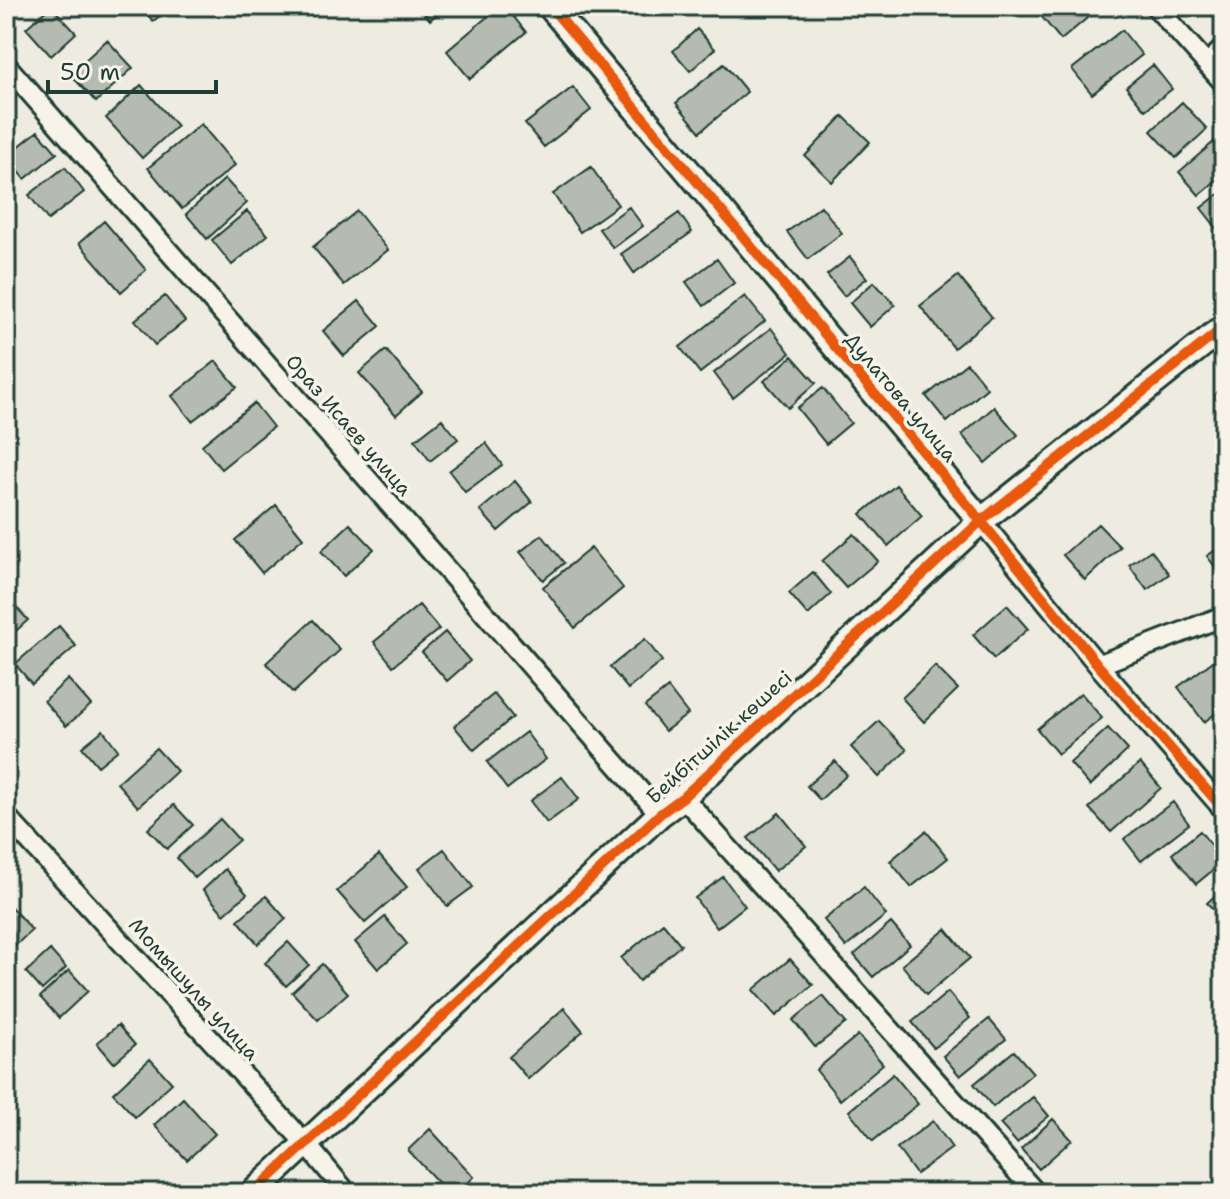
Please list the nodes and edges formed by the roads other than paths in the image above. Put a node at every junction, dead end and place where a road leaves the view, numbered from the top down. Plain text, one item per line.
1 (550, 6) edge
2 (1155, 6) edge
3 (1224, 48) edge
4 (1207, 64) junction
5 (6, 65) edge
6 (1224, 83) edge
7 (1224, 327) edge
8 (981, 521) junction
9 (1224, 616) edge
10 (1098, 665) junction
11 (683, 797) junction
12 (1224, 810) edge
13 (660, 814) junction
14 (6, 816) edge
15 (307, 1145) junction
16 (253, 1193) edge
17 (347, 1193) edge
18 (1036, 1193) edge

1 - 8 street, Дулатова улица
2 - 4 street
3 - 4 street
4 - 6 street
5 - 13 street, Ораз Исаев улица
7 - 8 street, Бейбітшілік көшесі
8 - 10 street, Дулатова улица
8 - 11 street, Бейбітшілік көшесі
9 - 10 street
10 - 12 street, Дулатова улица
11 - 13 street, Бейбітшілік көшесі
11 - 18 street
13 - 15 street, Бейбітшілік көшесі
14 - 15 street, Момышулы улица
15 - 16 street, Бейбітшілік көшесі
15 - 17 street, Момышулы улица

